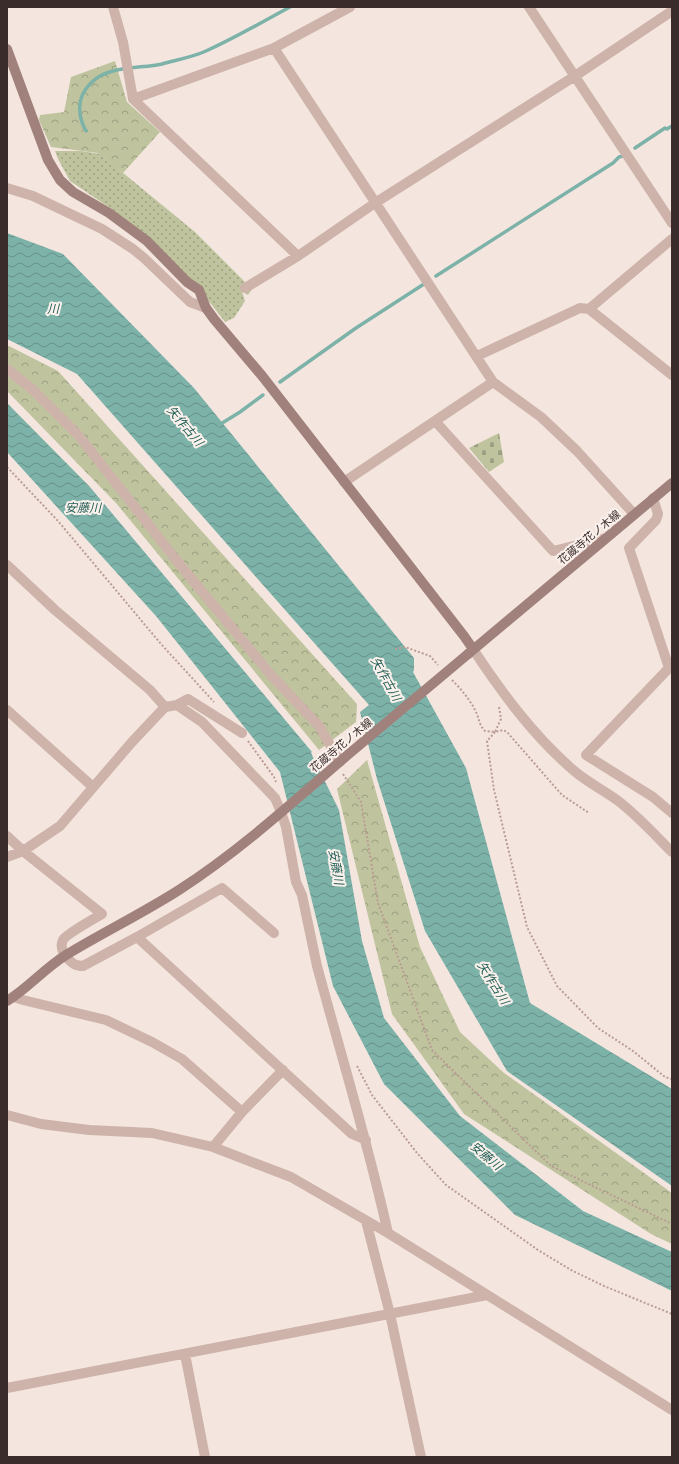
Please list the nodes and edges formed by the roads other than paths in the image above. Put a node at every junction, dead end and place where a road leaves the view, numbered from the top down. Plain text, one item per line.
1 (112, 7) edge
2 (350, 7) edge
3 (529, 7) edge
4 (672, 11) edge
5 (274, 48) junction
6 (7, 49) edge
7 (576, 76) junction
8 (133, 99) junction
9 (7, 188) edge
10 (375, 203) junction
11 (672, 223) edge
12 (672, 239) edge
13 (298, 256) junction
14 (245, 288) dead end
15 (206, 308) junction
16 (589, 309) junction
17 (477, 356) junction
18 (7, 369) edge
19 (672, 375) edge
20 (493, 382) junction
21 (435, 421) junction
22 (344, 482) junction
23 (672, 483) edge
24 (653, 498) junction
25 (634, 514) junction
26 (606, 538) junction
27 (9, 572) edge
28 (471, 652) junction
29 (177, 705) junction
30 (165, 707) junction
31 (7, 710) edge
32 (242, 733) road end
33 (340, 761) junction
34 (93, 787) junction
35 (284, 809) junction
36 (672, 814) edge
37 (7, 836) edge
38 (23, 851) junction
39 (672, 852) edge
40 (8, 855) edge
41 (274, 933) dead end
42 (137, 937) junction
43 (65, 956) junction
44 (11, 999) edge
45 (283, 1070) junction
46 (242, 1112) junction
47 (7, 1115) edge
48 (366, 1140) junction
49 (213, 1147) junction
50 (366, 1221) junction
51 (388, 1233) junction
52 (487, 1295) junction
53 (390, 1314) junction
54 (185, 1354) junction
55 (7, 1388) edge
56 (672, 1410) edge
57 (205, 1457) edge
58 (421, 1457) edge

1 - 8 street
2 - 5 street
3 - 7 street
4 - 7 street
5 - 8 street
5 - 10 street
6 - 15 main road
7 - 10 street
7 - 11 street
8 - 13 street
9 - 15 street
10 - 13 street
10 - 17 street
12 - 16 street
13 - 14 street
15 - 22 main road
16 - 17 street
16 - 19 street
17 - 20 street
18 - 33 street
20 - 21 street
20 - 25 street
21 - 22 street
21 - 26 street
22 - 28 main road
23 - 24 main road, 花蔵寺花ノ木線
24 - 25 main road, 花蔵寺花ノ木線
24 - 36 street
25 - 26 main road, 花蔵寺花ノ木線
26 - 28 main road, 花蔵寺花ノ木線
27 - 30 street
28 - 33 main road, 花蔵寺花ノ木線, bridge
28 - 39 street
29 - 30 street
29 - 32 street
29 - 35 street
30 - 34 street
31 - 34 street
33 - 35 main road, 花蔵寺花ノ木線
34 - 38 street
35 - 43 main road, 花蔵寺花ノ木線
35 - 48 street
37 - 38 street
38 - 40 street
38 - 43 street
41 - 42 street
42 - 43 street
42 - 45 street
43 - 44 main road, 花蔵寺花ノ木線
44 - 46 street
45 - 46 street
45 - 48 street
46 - 49 street
47 - 49 street
48 - 51 street
49 - 50 street
50 - 51 street
50 - 53 street
51 - 52 street
52 - 53 street
52 - 56 street
53 - 54 street
53 - 58 street
54 - 55 street
54 - 57 street

